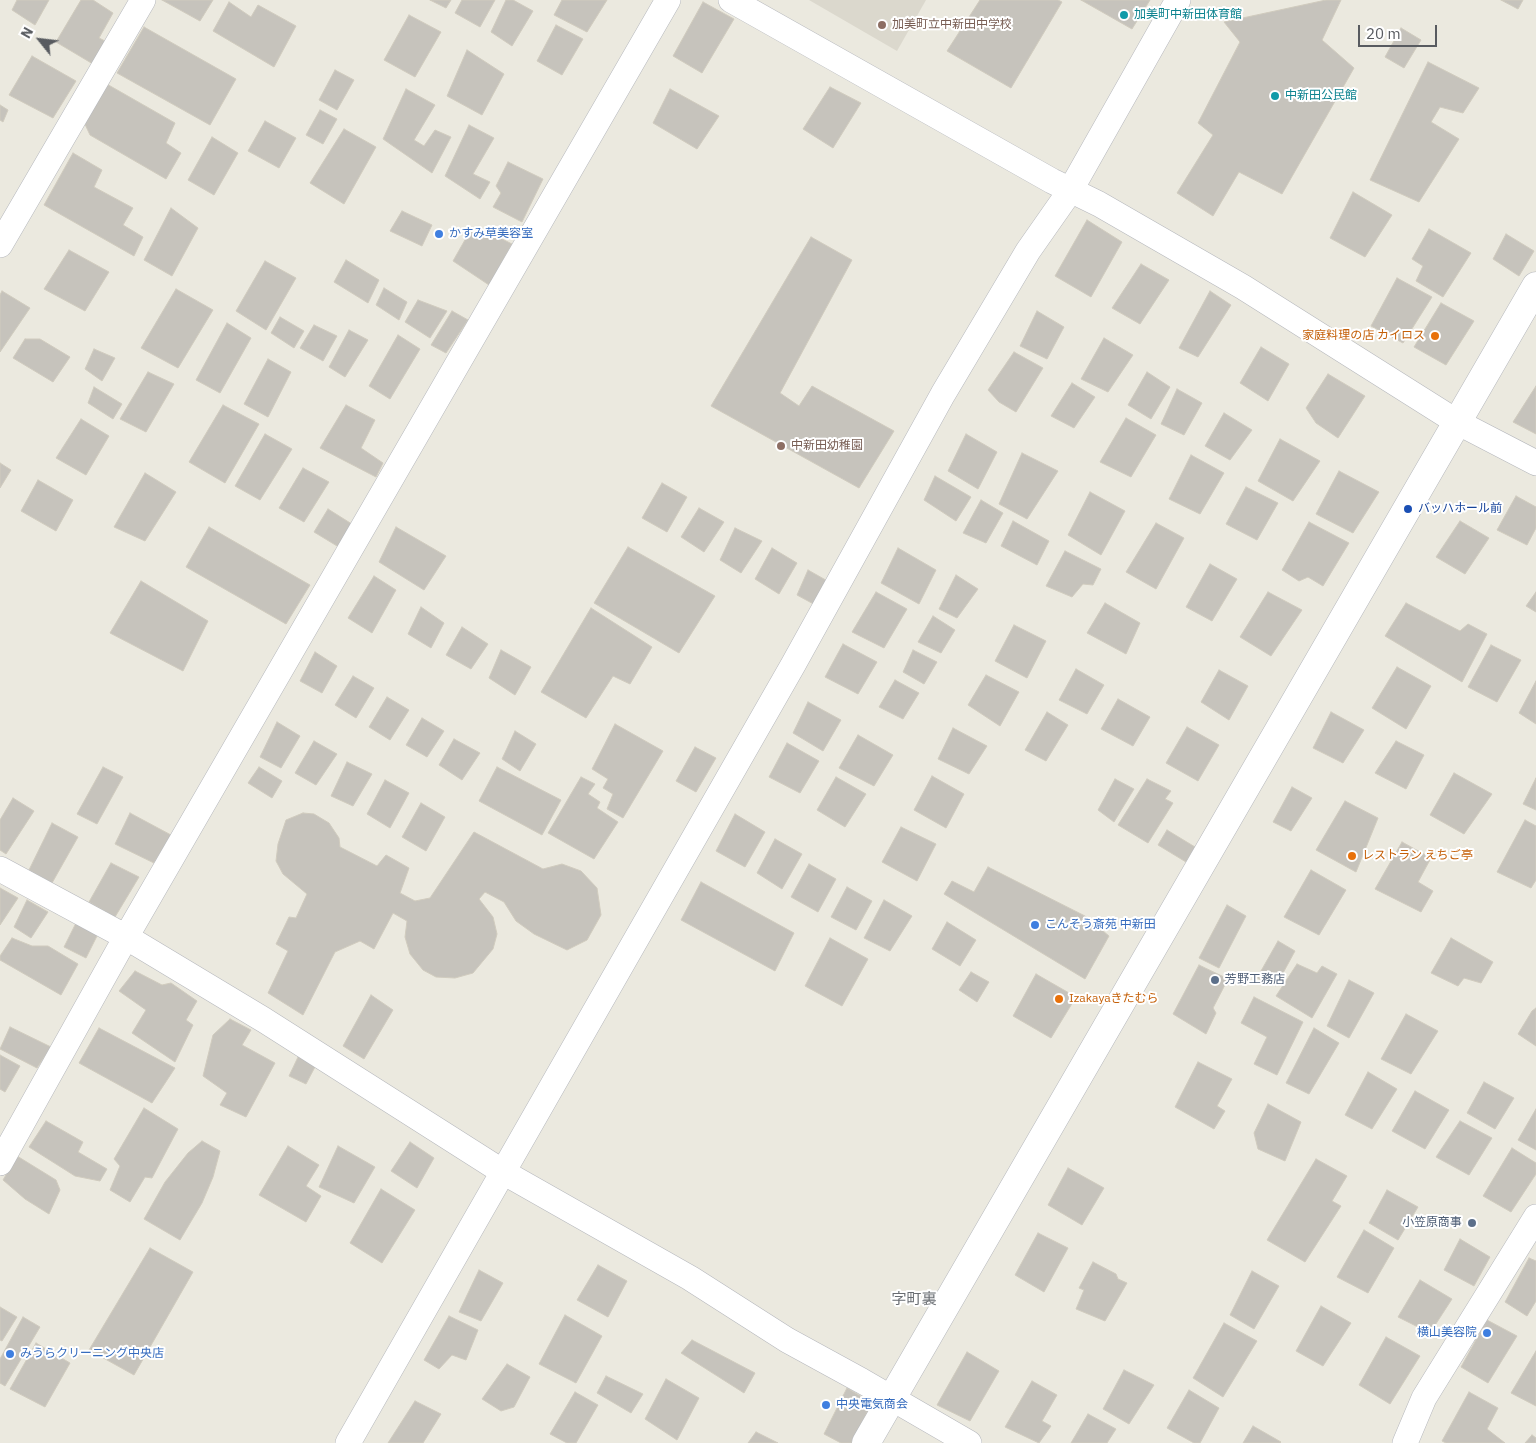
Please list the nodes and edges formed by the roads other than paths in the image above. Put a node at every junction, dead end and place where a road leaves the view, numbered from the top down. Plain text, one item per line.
1 (142, 0) edge
2 (668, 0) edge
3 (731, 0) edge
4 (1178, 0) edge
5 (1070, 191) junction
6 (0, 245) edge
7 (1536, 286) edge
8 (1457, 422) junction
9 (1536, 463) edge
10 (0, 868) edge
11 (126, 937) junction
12 (0, 1163) edge
13 (503, 1172) junction
14 (1536, 1216) edge
15 (892, 1398) junction
16 (348, 1443) edge
17 (866, 1443) edge
18 (969, 1443) edge
19 (1405, 1443) edge

1 - 6 street
2 - 11 street
3 - 5 street
4 - 5 street
5 - 8 street
5 - 13 street
7 - 8 street
8 - 9 street
8 - 15 street
10 - 11 street
11 - 12 street
11 - 13 street
13 - 15 street
13 - 16 street
14 - 19 street
15 - 17 street
15 - 18 street

